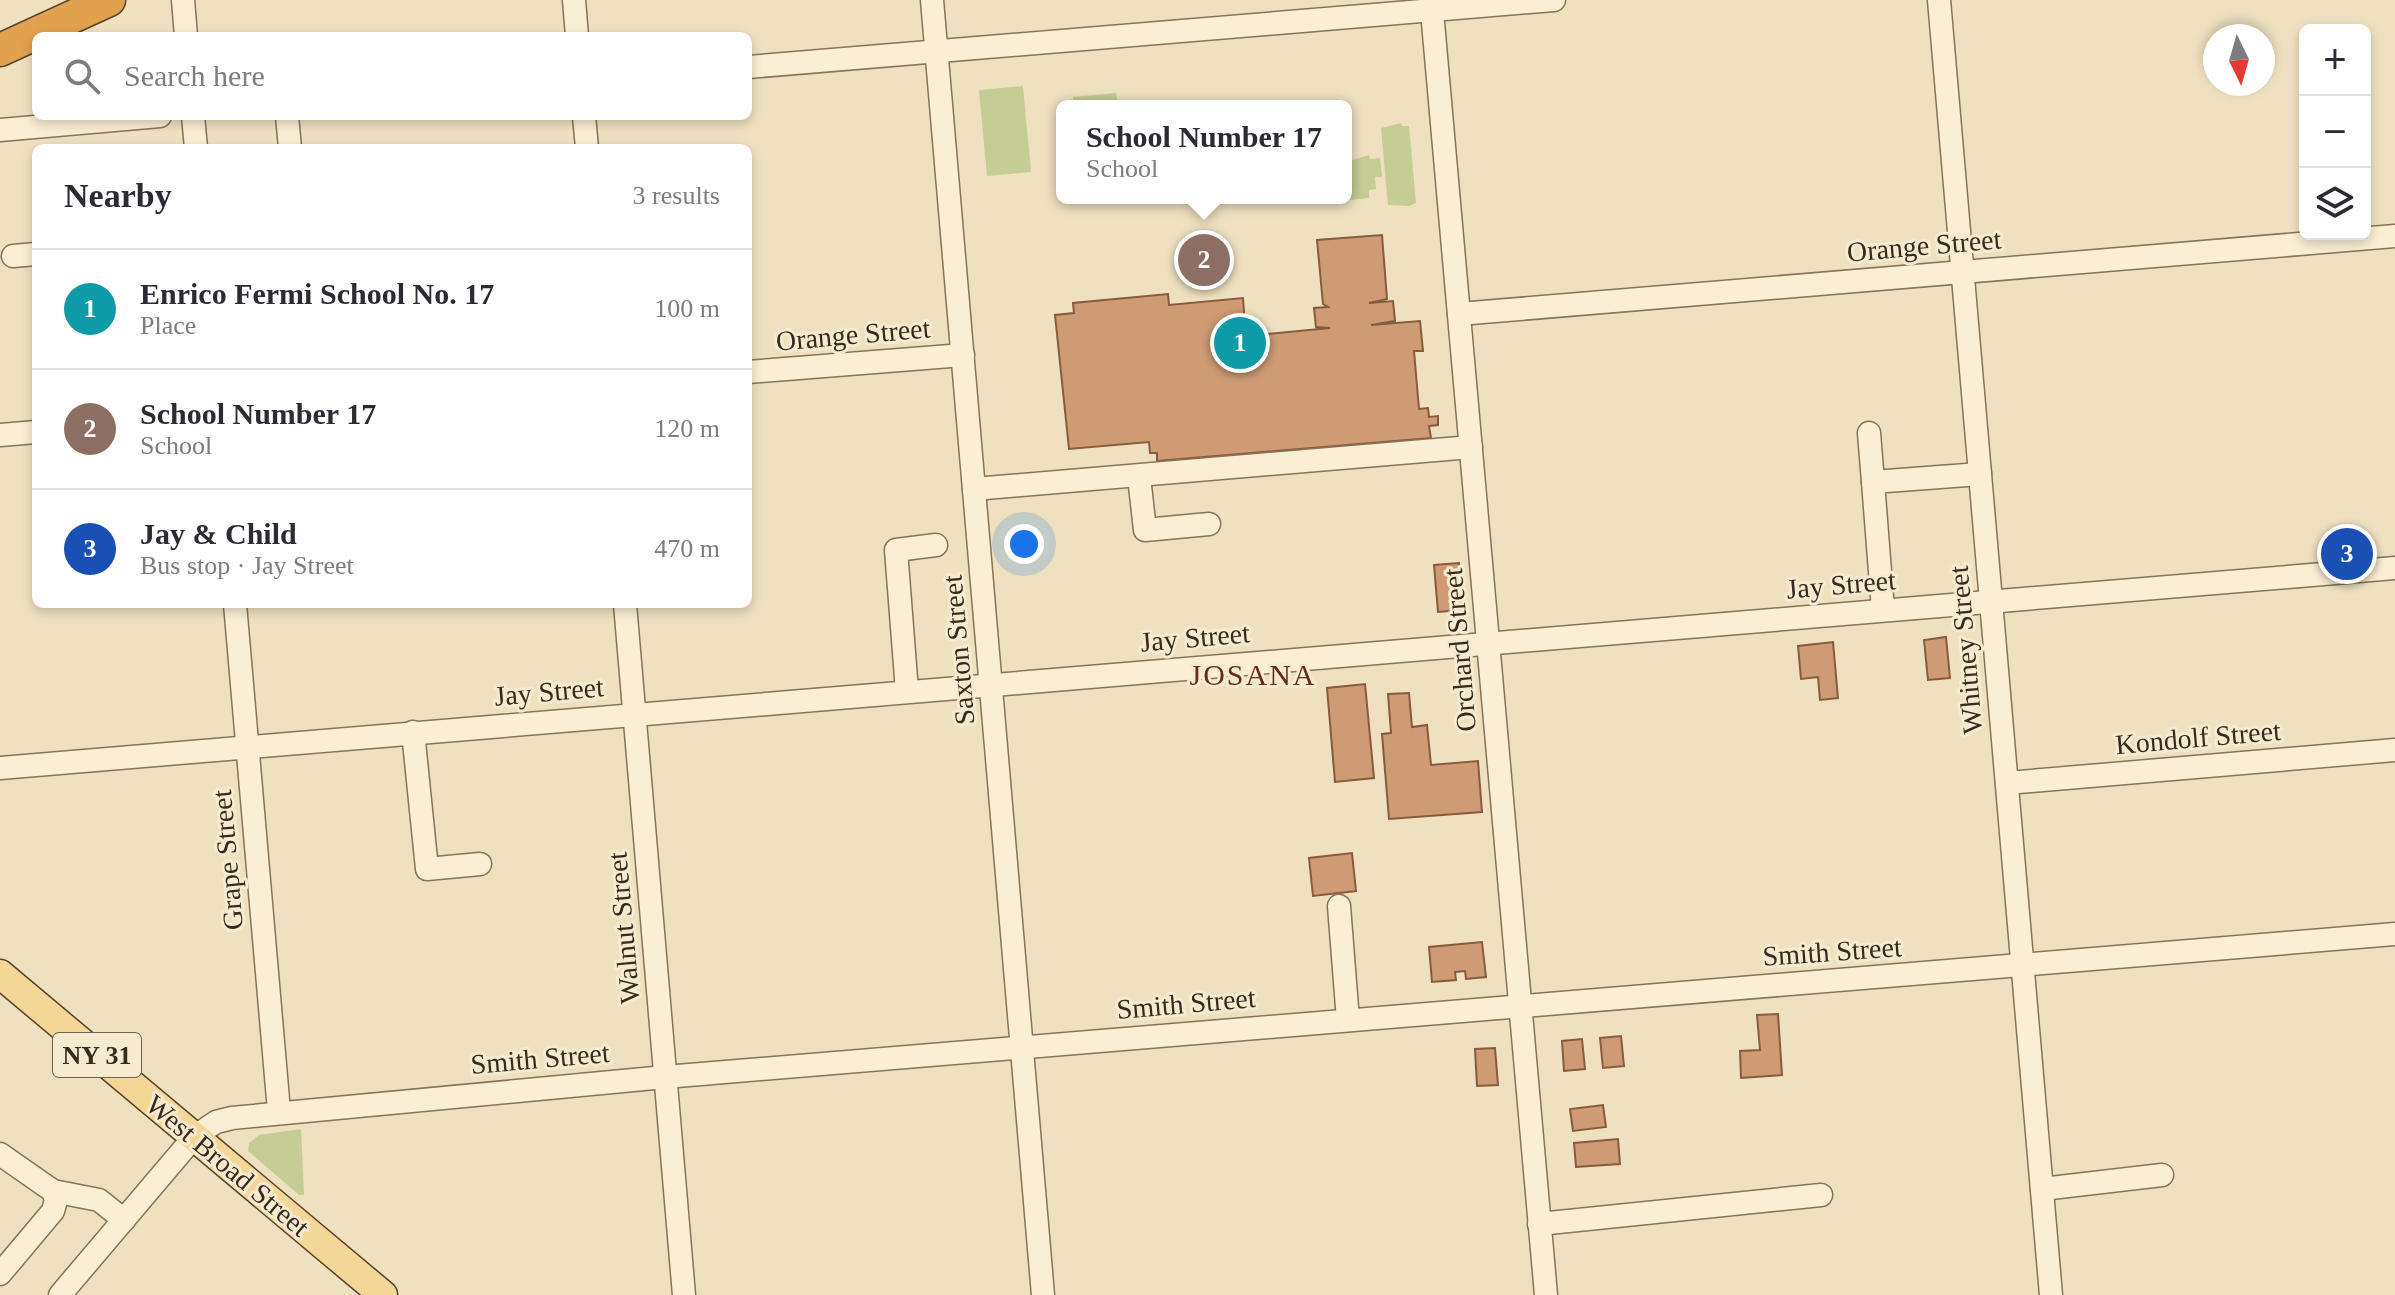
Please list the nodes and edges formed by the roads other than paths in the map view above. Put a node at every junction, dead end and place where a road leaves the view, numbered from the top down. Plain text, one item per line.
1 (70, 0) edge
2 (109, 0) edge
3 (183, 0) edge
4 (574, 0) edge
5 (932, 0) edge
6 (1554, 0) edge
7 (1939, 0) edge
8 (1432, 5) edge
9 (0, 27) edge
10 (185, 31) edge
11 (39, 32) edge
12 (577, 32) edge
13 (32, 35) edge
14 (0, 50) edge
15 (936, 51) junction
16 (752, 67) edge
17 (114, 120) edge
18 (193, 120) edge
19 (287, 120) edge
20 (584, 120) edge
21 (0, 130) edge
22 (196, 144) edge
23 (290, 144) edge
24 (587, 144) edge
25 (2395, 236) edge
26 (32, 254) edge
27 (13, 256) dead end
28 (1963, 272) junction
29 (1459, 314) junction
30 (963, 355) junction
31 (752, 372) edge
32 (32, 432) edge
33 (1869, 433) dead end
34 (0, 435) edge
35 (1471, 447) junction
36 (1980, 474) junction
37 (1139, 477) junction
38 (1873, 482) junction
39 (974, 489) junction
40 (1209, 524) dead end
41 (936, 545) dead end
42 (2395, 568) edge
43 (1991, 601) junction
44 (235, 608) edge
45 (625, 608) edge
46 (1883, 610) junction
47 (1488, 643) junction
48 (991, 684) junction
49 (907, 691) junction
50 (635, 714) junction
51 (413, 732) junction
52 (248, 746) junction
53 (2395, 750) edge
54 (0, 768) edge
55 (2007, 783) junction
56 (480, 864) dead end
57 (1339, 906) dead end
58 (2395, 934) edge
59 (2023, 966) junction
60 (0, 974) edge
61 (1520, 1006) junction
62 (1348, 1020) junction
63 (1022, 1047) junction
64 (665, 1077) junction
65 (279, 1111) junction
66 (194, 1137) junction
67 (0, 1154) edge
68 (2162, 1175) dead end
69 (2042, 1189) junction
70 (53, 1191) junction
71 (1821, 1195) dead end
72 (124, 1220) junction
73 (1539, 1224) junction
74 (0, 1274) edge
75 (60, 1295) edge
76 (383, 1295) edge
77 (684, 1295) edge
78 (1043, 1295) edge
79 (1546, 1295) edge
80 (2051, 1295) edge

1 - 9 highway
2 - 11 highway
3 - 10 street
4 - 12 street
5 - 15 street, Saxton Street
6 - 8 street
7 - 28 street, Whitney Street
8 - 15 street
8 - 29 street, Orchard Street
13 - 14 highway
15 - 16 street
15 - 30 street, Saxton Street
17 - 21 street
18 - 22 street
19 - 23 street
20 - 24 street
25 - 28 street, Orange Street
26 - 27 street
28 - 29 street, Orange Street
28 - 36 street, Whitney Street
29 - 35 street, Orchard Street
30 - 31 street, Orange Street
30 - 39 street, Saxton Street
32 - 34 street
33 - 38 street
35 - 37 street
35 - 47 street, Orchard Street
36 - 38 street
36 - 43 street, Whitney Street
37 - 39 street
37 - 40 street
38 - 46 street
39 - 48 street, Saxton Street
41 - 49 street
42 - 43 street, Jay Street
43 - 46 street, Jay Street
43 - 55 street, Whitney Street
44 - 52 street, Grape Street
45 - 50 street, Walnut Street
46 - 47 street, Jay Street
47 - 48 street, Jay Street
47 - 61 street, Orchard Street
48 - 49 street, Jay Street
48 - 63 street, Saxton Street
49 - 50 street, Jay Street
50 - 51 street, Jay Street
50 - 64 street, Walnut Street
51 - 52 street, Jay Street
51 - 56 street
52 - 54 street, Jay Street
52 - 65 street, Grape Street
53 - 55 street, Kondolf Street
55 - 59 street, Whitney Street
57 - 62 street
58 - 59 street, Smith Street
59 - 61 street, Smith Street
59 - 69 street, Whitney Street
60 - 66 main road, West Broad Street / NY 31
61 - 62 street, Smith Street
61 - 73 street, Orchard Street
62 - 63 street, Smith Street
63 - 64 street, Smith Street
63 - 78 street, Saxton Street
64 - 65 street, Smith Street
64 - 77 street, Walnut Street
65 - 66 street, Smith Street
66 - 72 street, Smith Street
66 - 76 main road, West Broad Street / NY 31
67 - 70 street
68 - 69 street
69 - 80 street, Whitney Street
70 - 72 street
70 - 74 street
71 - 73 street
72 - 75 street, Smith Street
73 - 79 street, Orchard Street

